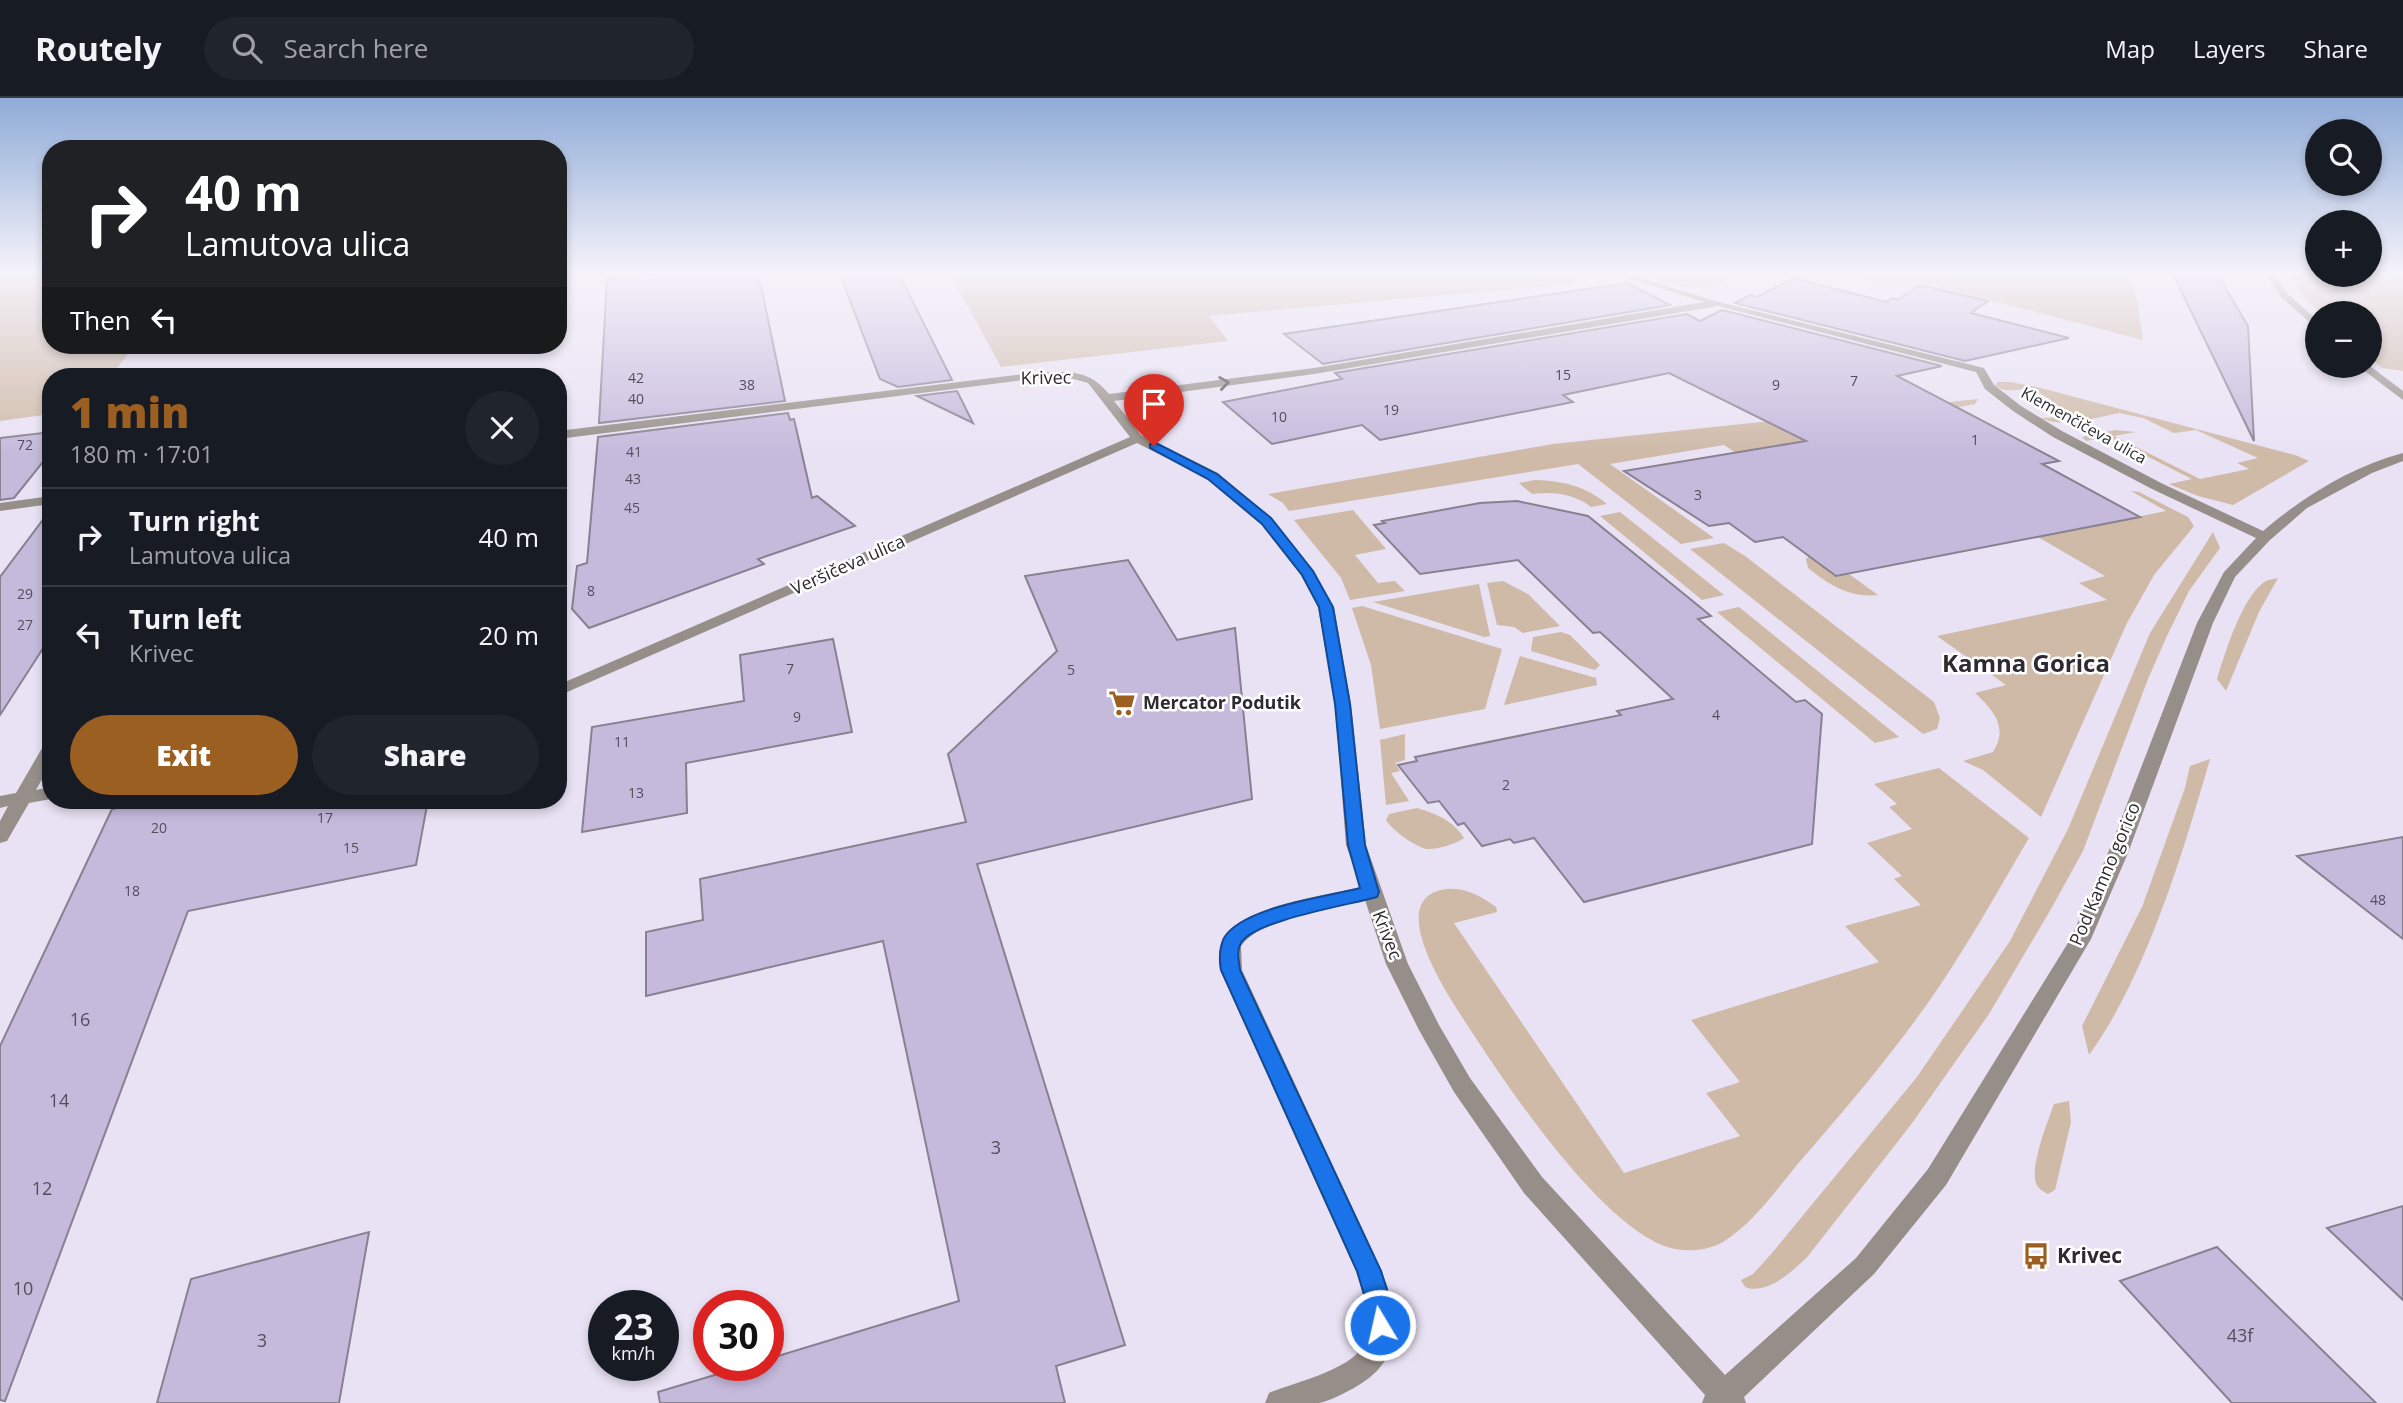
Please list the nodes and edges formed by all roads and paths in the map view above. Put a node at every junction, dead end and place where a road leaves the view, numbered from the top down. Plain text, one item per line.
1 (1540, 333) edge
2 (1835, 333) edge
3 (2378, 378) edge
4 (2403, 397) edge
5 (1108, 398) junction
6 (567, 434) edge
7 (1137, 438) junction
8 (2403, 457) edge
9 (42, 501) edge
10 (0, 507) edge
11 (2265, 537) junction
12 (567, 687) edge
13 (42, 763) edge
14 (42, 795) edge
15 (22, 798) junction
16 (0, 802) edge
17 (0, 837) edge
18 (1370, 892) junction
19 (1725, 1401) edge
20 (1279, 1403) edge

5 -> 1 street, Klemenčičeva ulica
2 - 11 street, Klemenčičeva ulica
3 - 4 street
5 - 6 street, Krivec
5 - 7 street, Krivec
7 - 12 street, Veršičeva ulica
7 - 18 street, Krivec
8 - 11 street, Pod Kamno gorico
9 - 10 street
11 - 19 street, Pod Kamno gorico
13 - 15 street
14 - 15 street
15 - 16 street
15 - 17 street
18 - 19 street, Krivec
18 - 20 street

